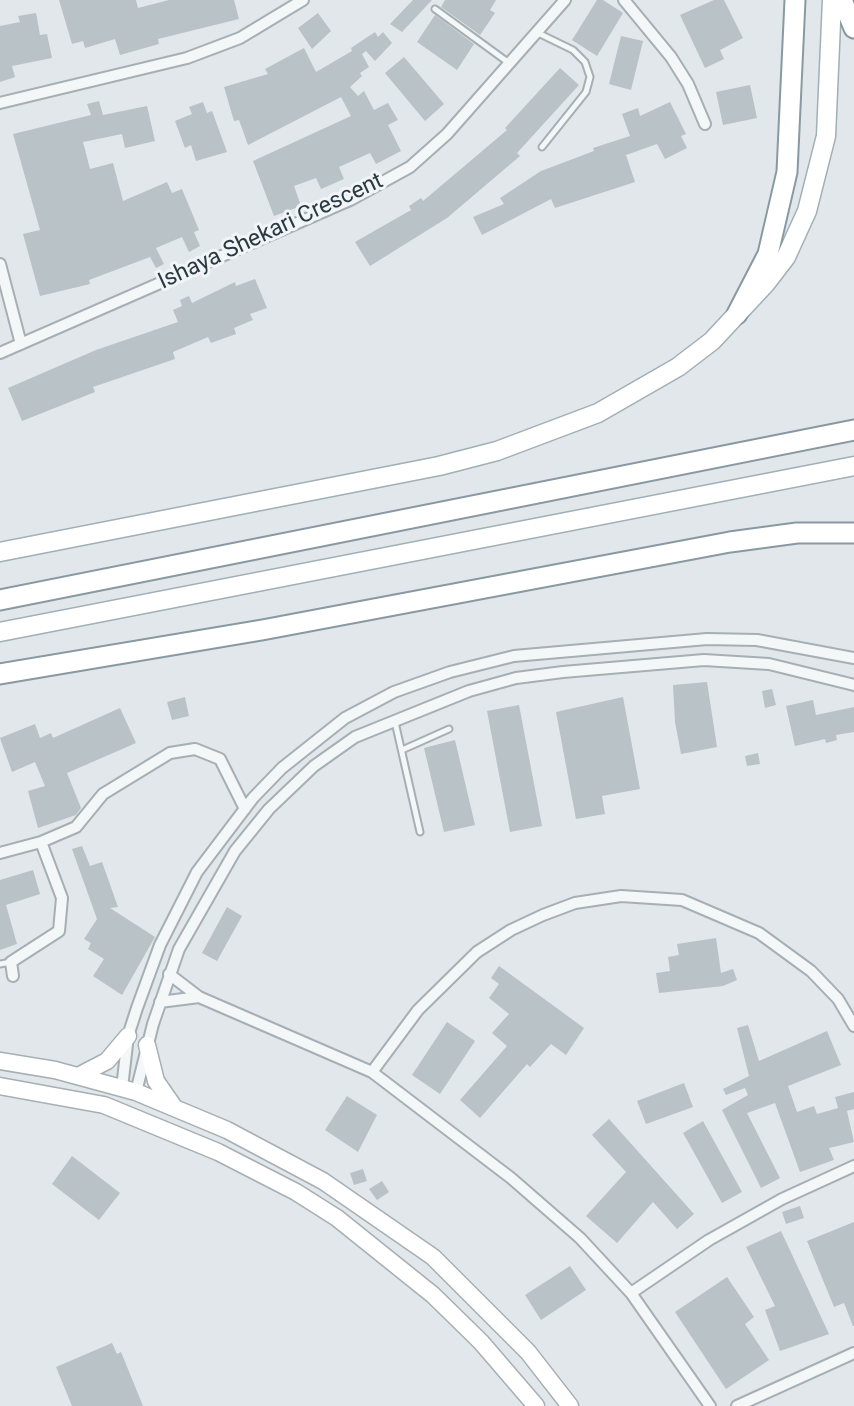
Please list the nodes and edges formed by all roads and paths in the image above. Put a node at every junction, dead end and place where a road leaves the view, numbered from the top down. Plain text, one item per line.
1 (303, 0) edge
2 (565, 0) edge
3 (624, 0) edge
4 (795, 0) edge
5 (832, 0) edge
6 (842, 0) edge
7 (435, 9) dead end
8 (854, 28) edge
9 (536, 32) junction
10 (509, 63) junction
11 (0, 103) edge
12 (705, 124) dead end
13 (542, 147) dead end
14 (0, 264) edge
15 (737, 314) junction
16 (21, 344) junction
17 (0, 353) edge
18 (854, 430) edge
19 (854, 467) edge
20 (854, 533) edge
21 (0, 552) edge
22 (0, 600) edge
23 (0, 632) edge
24 (854, 658) edge
25 (0, 674) edge
26 (854, 685) edge
27 (395, 719) junction
28 (449, 729) dead end
29 (402, 750) junction
30 (245, 809) junction
31 (420, 832) dead end
32 (41, 842) junction
33 (0, 853) edge
34 (5, 963) edge
35 (169, 974) junction
36 (13, 976) dead end
37 (199, 997) junction
38 (160, 1002) junction
39 (854, 1026) edge
40 (128, 1036) junction
41 (148, 1045) junction
42 (0, 1061) edge
43 (372, 1072) junction
44 (78, 1076) junction
45 (0, 1086) edge
46 (128, 1092) junction
47 (104, 1105) junction
48 (176, 1109) junction
49 (147, 1122) junction
50 (854, 1166) edge
51 (631, 1293) junction
52 (854, 1353) edge
53 (536, 1406) edge
54 (570, 1406) edge
55 (710, 1406) edge
56 (737, 1406) edge

1 - 11 street
2 - 9 street, Ishaya Shekari Crescent
3 - 12 street
4 - 15 highway
5 - 15 main road
6 - 8 highway
7 - 10 lane
9 - 10 street, Ishaya Shekari Crescent
9 - 13 lane
10 - 16 street, Ishaya Shekari Crescent
14 - 16 street
15 - 21 main road
16 - 17 street, Ishaya Shekari Crescent
18 - 22 highway
19 - 23 main road
20 - 25 highway
24 - 30 street
26 - 27 street
27 - 29 lane
27 - 35 street
28 - 29 lane
29 - 31 lane
30 - 32 street
30 - 40 street
32 - 33 street
32 - 34 street
34 - 36 street
35 - 37 street
35 - 38 street
37 - 38 street
37 - 43 street
38 - 41 street
39 - 43 street
40 - 44 street
40 - 46 street
41 - 46 street
41 - 48 street
42 - 44 street
43 - 51 street
44 - 46 street
45 - 47 street
46 - 47 street
46 - 48 street
46 - 49 street
47 - 49 street
48 - 54 street
49 - 53 street
50 - 51 street
51 - 55 street
52 - 56 street

